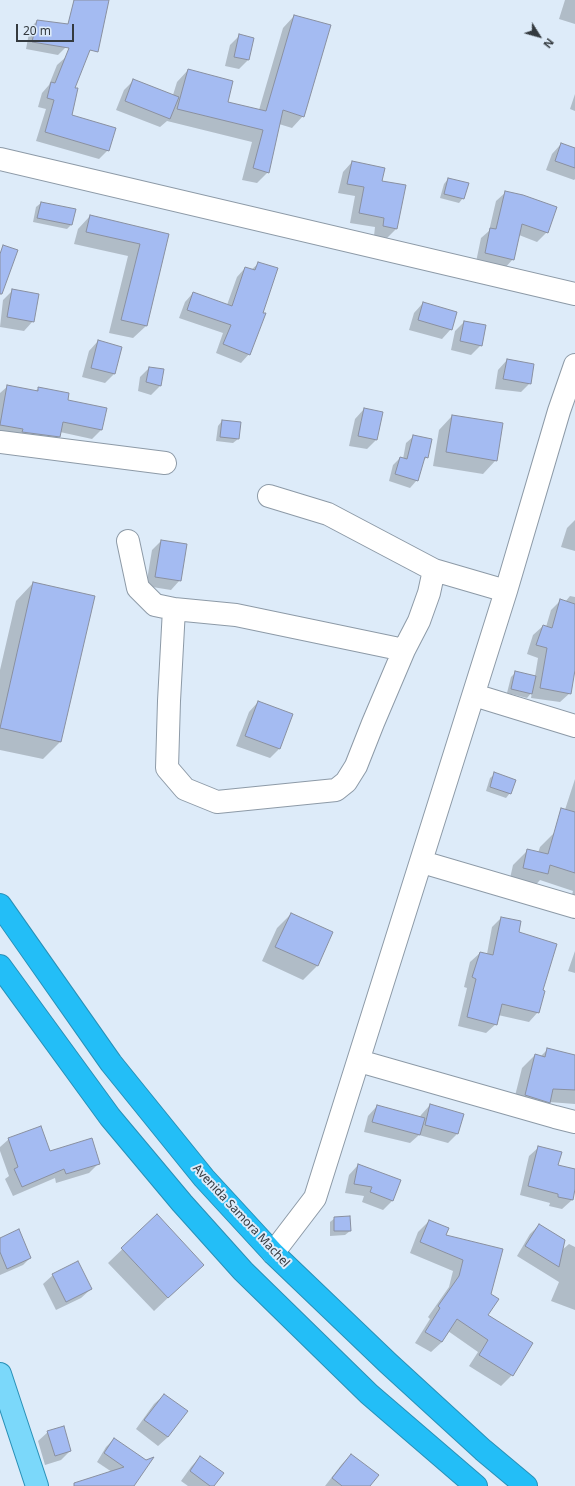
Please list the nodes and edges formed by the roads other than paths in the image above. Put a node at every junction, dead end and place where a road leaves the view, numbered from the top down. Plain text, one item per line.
1 (0, 159) edge
2 (575, 294) edge
3 (575, 365) edge
4 (0, 442) edge
5 (166, 463) dead end
6 (269, 496) dead end
7 (128, 541) dead end
8 (434, 570) junction
9 (506, 591) junction
10 (174, 609) junction
11 (404, 650) junction
12 (474, 695) junction
13 (575, 726) edge
14 (422, 862) junction
15 (0, 905) edge
16 (575, 907) edge
17 (0, 966) edge
18 (359, 1061) junction
19 (575, 1122) edge
20 (273, 1253) junction
21 (0, 1374) edge
22 (37, 1486) edge
23 (476, 1486) edge
24 (526, 1486) edge

1 - 2 street
3 - 9 street
4 - 5 street
6 - 8 street
7 - 10 street
8 - 9 street
8 - 11 street
9 - 12 street
10 - 11 street
10 - 11 street
12 - 13 street
12 - 14 street
14 - 16 street
14 - 18 street
15 - 20 highway, Avenida Samora Machel
17 - 23 highway
18 - 19 street
18 - 20 street
20 - 24 highway, Avenida Samora Machel
21 - 22 main road

